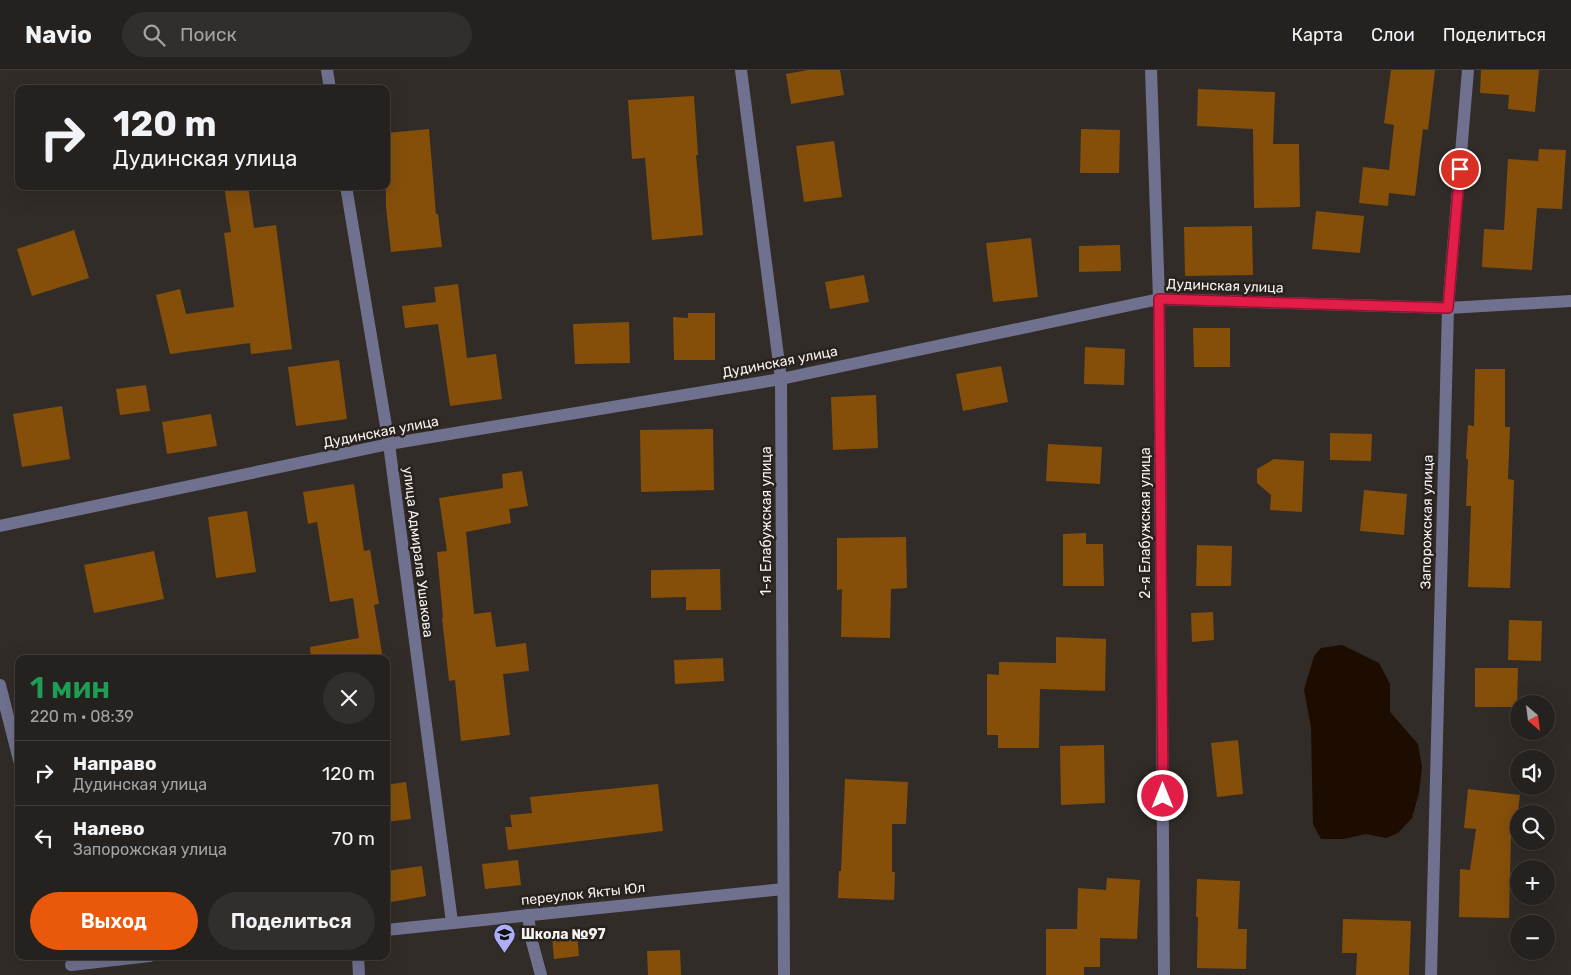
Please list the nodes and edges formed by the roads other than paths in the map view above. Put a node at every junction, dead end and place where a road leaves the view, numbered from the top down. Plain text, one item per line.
1 (327, 70) edge
2 (741, 70) edge
3 (1151, 70) edge
4 (1468, 70) edge
5 (329, 85) edge
6 (347, 190) edge
7 (1159, 299) junction
8 (1571, 301) edge
9 (1448, 308) junction
10 (781, 379) junction
11 (389, 444) junction
12 (0, 526) edge
13 (0, 685) edge
14 (15, 744) edge
15 (783, 889) junction
16 (528, 915) junction
17 (452, 922) junction
18 (390, 930) edge
19 (115, 960) edge
20 (358, 960) edge
21 (71, 965) edge
22 (359, 975) edge
23 (541, 975) edge
24 (784, 975) edge
25 (1164, 975) edge
26 (1431, 975) edge

1 - 5 street
2 - 10 street, 1-я Елабужская улица
3 - 7 street, 2-я Елабужская улица
4 - 9 street, Запорожская улица
6 - 11 street, улица Адмирала Ушакова
7 - 9 street, Дудинская улица
7 - 10 street, Дудинская улица
7 - 25 street, 2-я Елабужская улица
8 - 9 street, Дудинская улица
9 - 26 street, Запорожская улица
10 - 11 street, Дудинская улица
10 - 15 street, 1-я Елабужская улица
11 - 12 street, Дудинская улица
11 - 17 street, улица Адмирала Ушакова
13 - 14 street
15 - 16 street, переулок Якты Юл
15 - 24 street, 1-я Елабужская улица
16 - 17 street, переулок Якты Юл
16 - 23 street
17 - 18 street, переулок Якты Юл
19 - 21 street
20 - 22 street

